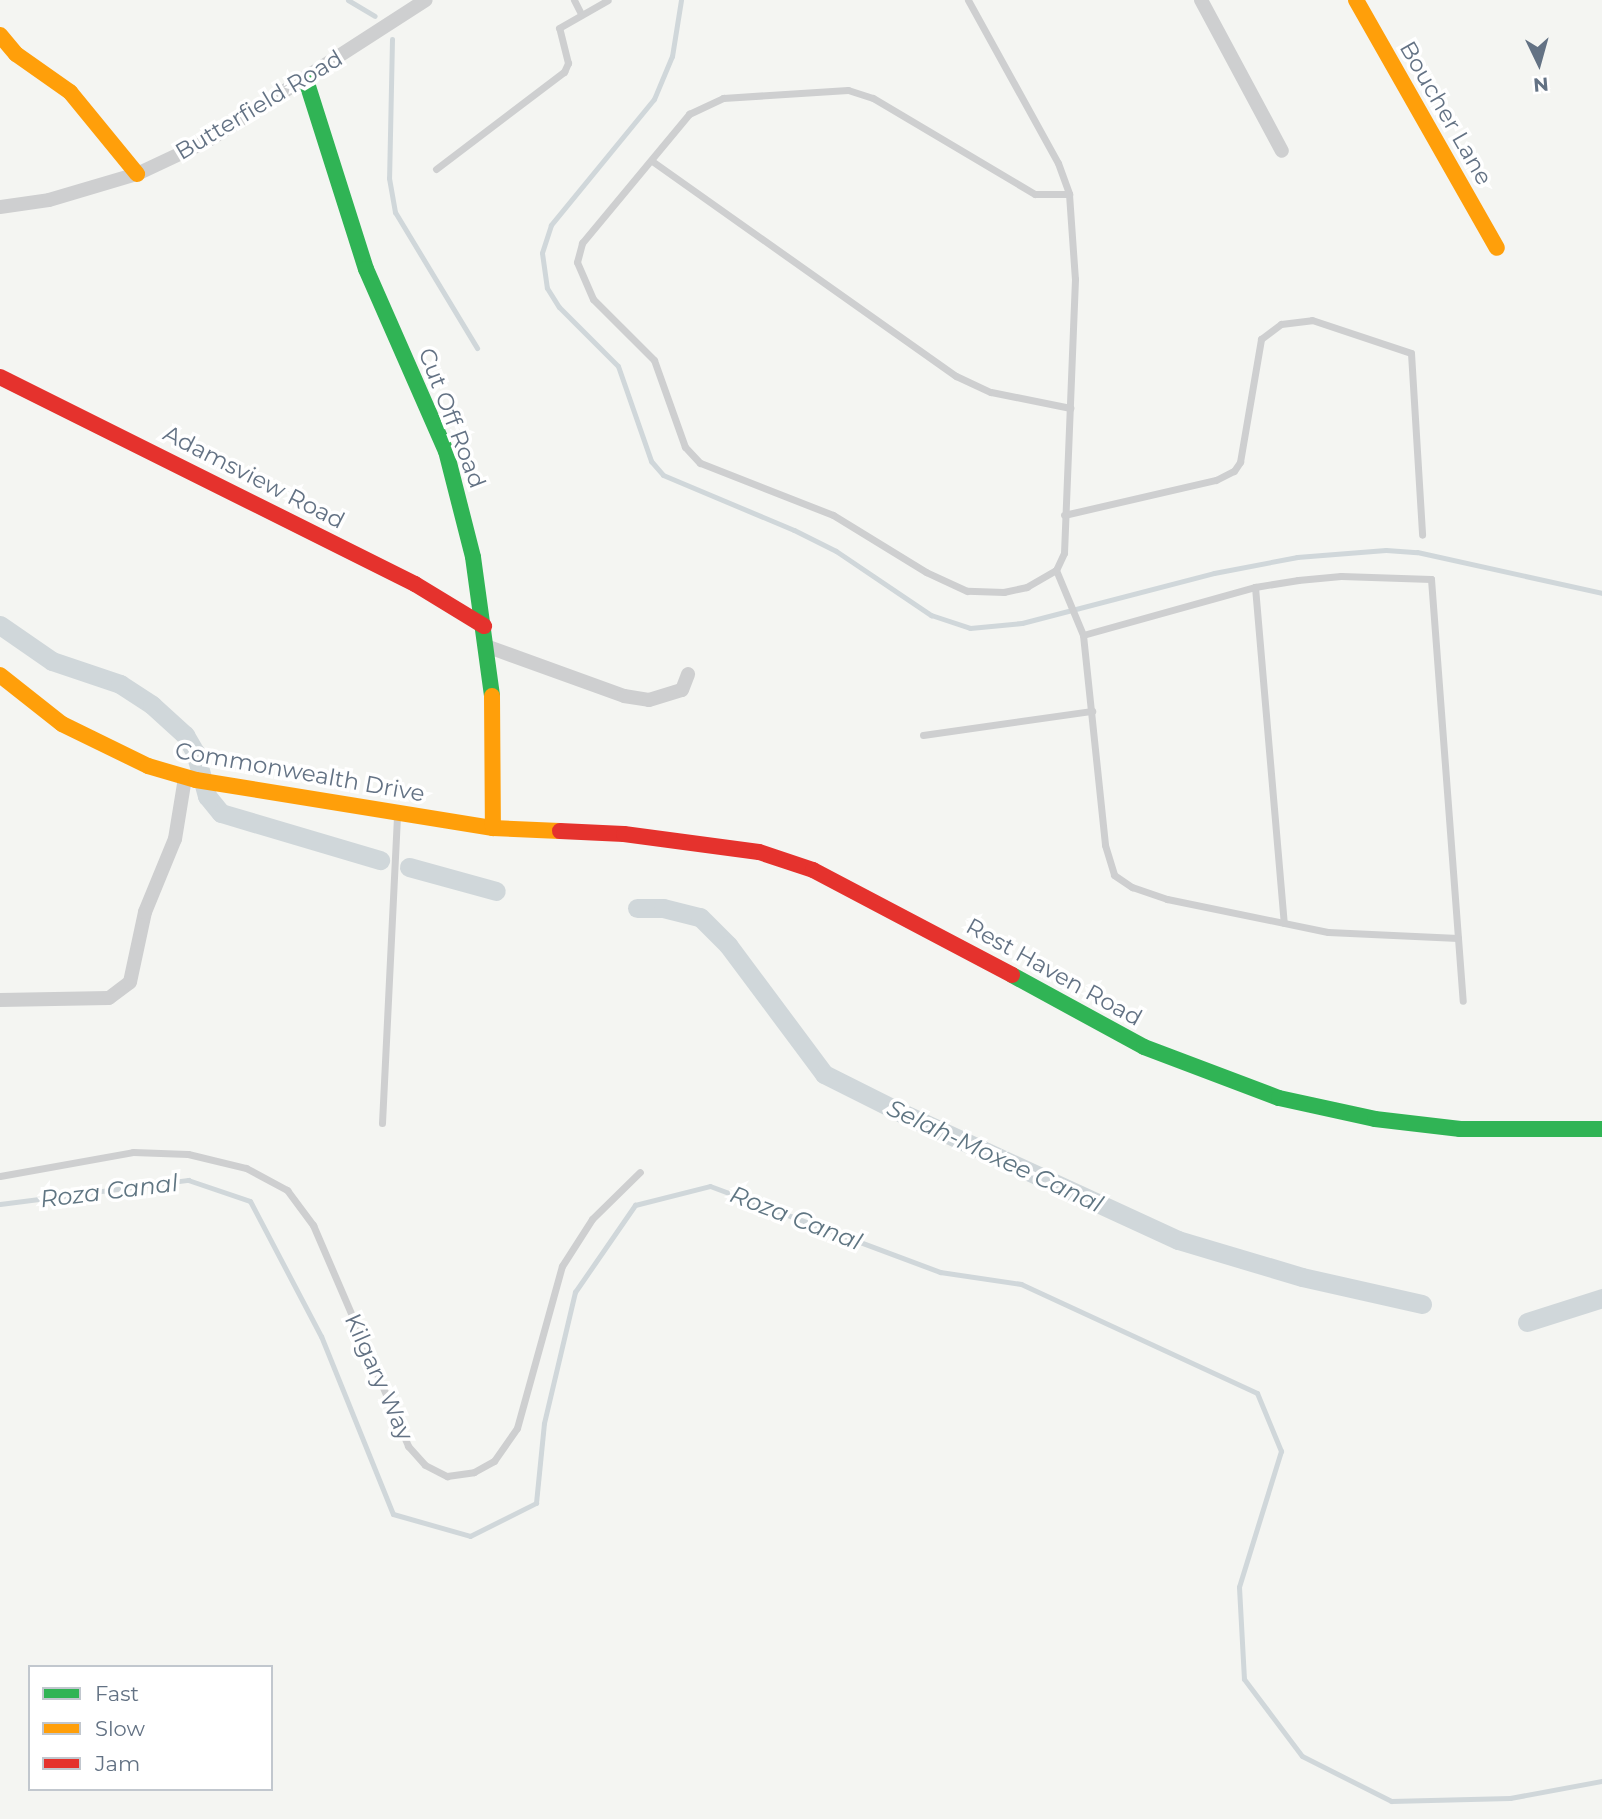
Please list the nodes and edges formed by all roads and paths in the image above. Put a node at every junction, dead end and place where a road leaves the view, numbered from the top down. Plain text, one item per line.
1 (426, 0) edge
2 (574, 0) edge
3 (608, 0) edge
4 (968, 0) edge
5 (1201, 0) edge
6 (1356, 0) edge
7 (581, 14) junction
8 (0, 35) edge
9 (306, 80) junction
10 (1282, 151) dead end
11 (652, 161) junction
12 (436, 169) dead end
13 (137, 174) junction
14 (1069, 194) junction
15 (0, 207) edge
16 (1497, 248) dead end
17 (0, 377) edge
18 (1070, 408) junction
19 (1065, 515) junction
20 (1422, 534) dead end
21 (1056, 570) junction
22 (1255, 587) junction
23 (484, 626) junction
24 (1083, 635) junction
25 (486, 646) junction
26 (688, 674) dead end
27 (0, 675) edge
28 (1092, 711) junction
29 (923, 735) dead end
30 (191, 779) junction
31 (397, 813) junction
32 (493, 828) junction
33 (1284, 923) junction
34 (1458, 938) junction
35 (0, 1000) edge
36 (1463, 1001) dead end
37 (382, 1123) dead end
38 (1602, 1129) edge
39 (640, 1172) dead end
40 (0, 1176) edge

1 - 9 street, Butterfield Road
2 - 7 lane
3 - 7 lane
4 - 14 lane
5 - 10 street
6 - 16 street, Boucher Lane
7 - 12 lane
8 - 13 street
9 - 13 street, Butterfield Road
9 - 23 street, Cut Off Road
11 - 14 lane
11 - 18 lane
11 - 21 lane
13 - 15 street, Butterfield Road
14 - 18 lane
17 - 23 street, Adamsview Road
18 - 19 lane
19 - 20 lane
19 - 21 lane
21 - 24 lane
22 - 24 lane
22 - 33 lane
22 - 34 lane
23 - 25 street, Cut Off Road
24 - 28 lane
25 - 26 street
25 - 32 street, Cut Off Road
27 - 30 street, Commonwealth Drive
28 - 29 lane
28 - 33 lane
30 - 31 street, Commonwealth Drive
30 - 35 street
31 - 32 street, Commonwealth Drive
31 - 37 lane
32 - 38 street, Rest Haven Road
33 - 34 lane
34 - 36 lane
39 - 40 lane, Kilgary Way

